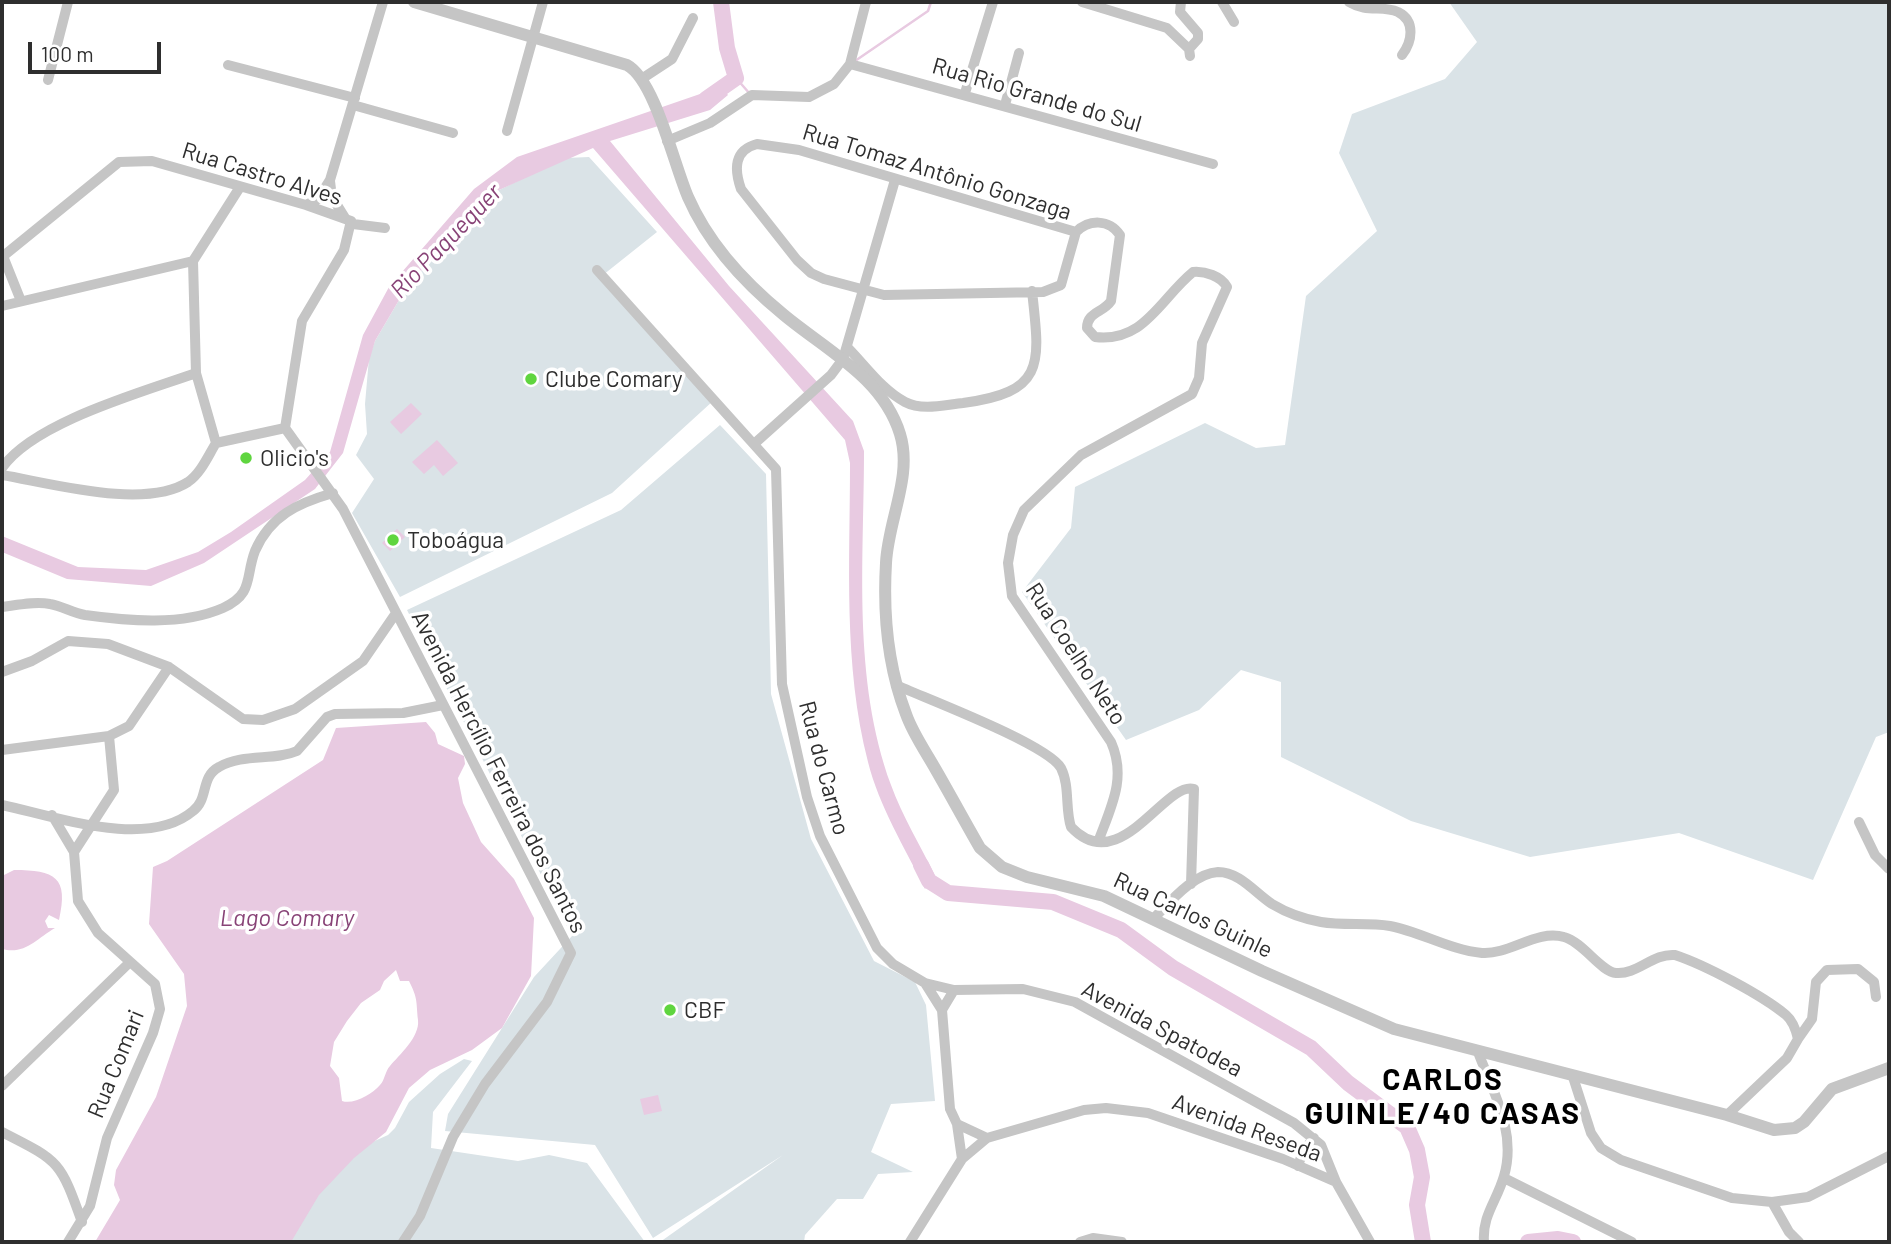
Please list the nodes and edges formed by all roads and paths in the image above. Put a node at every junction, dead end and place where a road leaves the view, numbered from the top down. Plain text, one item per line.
1 (68, 2) edge
2 (383, 2) edge
3 (414, 2) edge
4 (542, 2) edge
5 (866, 2) edge
6 (993, 2) edge
7 (1082, 2) edge
8 (1181, 2) edge
9 (1222, 2) edge
10 (1349, 2) edge
11 (693, 18) dead end
12 (1234, 22) dead end
13 (532, 38) junction
14 (1019, 53) dead end
15 (1402, 55) dead end
16 (850, 64) junction
17 (228, 65) dead end
18 (643, 78) junction
19 (48, 80) dead end
20 (965, 93) junction
21 (354, 102) junction
22 (1005, 105) junction
23 (507, 131) dead end
24 (453, 133) dead end
25 (665, 135) junction
26 (1213, 164) dead end
27 (330, 180) junction
28 (895, 180) junction
29 (240, 187) junction
30 (306, 205) junction
31 (349, 221) junction
32 (385, 228) dead end
33 (1076, 232) junction
34 (2, 256) edge
35 (193, 261) junction
36 (597, 270) dead end
37 (864, 289) junction
38 (1032, 291) junction
39 (21, 301) junction
40 (2, 306) edge
41 (845, 353) junction
42 (196, 373) junction
43 (285, 428) junction
44 (216, 443) junction
45 (754, 444) junction
46 (2, 468) edge
47 (2, 475) edge
48 (333, 493) junction
49 (2, 607) edge
50 (396, 613) junction
51 (169, 667) junction
52 (2, 672) edge
53 (896, 685) junction
54 (443, 705) junction
55 (109, 736) junction
56 (2, 750) edge
57 (2, 804) edge
58 (52, 815) junction
59 (1859, 822) dead end
60 (89, 827) junction
61 (1098, 842) junction
62 (74, 852) junction
63 (1889, 869) edge
64 (1191, 884) junction
65 (1154, 918) junction
66 (129, 963) junction
67 (926, 983) junction
68 (954, 990) junction
69 (1876, 996) dead end
70 (942, 1010) junction
71 (1798, 1039) junction
72 (1478, 1052) junction
73 (1889, 1068) edge
74 (1573, 1077) junction
75 (2, 1086) edge
76 (1727, 1115) junction
77 (957, 1124) junction
78 (2, 1132) edge
79 (987, 1138) junction
80 (1314, 1138) junction
81 (1889, 1156) edge
82 (962, 1159) junction
83 (1298, 1166) junction
84 (1504, 1178) junction
85 (1336, 1182) junction
86 (1772, 1202) junction
87 (82, 1222) junction
88 (68, 1242) edge
89 (404, 1242) edge
90 (910, 1242) edge
91 (1080, 1242) edge
92 (1122, 1242) edge
93 (1370, 1242) edge
94 (1484, 1242) edge
95 (1632, 1242) edge
96 (1798, 1242) edge

1 - 19 street
2 - 21 street
3 - 13 street
4 - 13 street
5 - 16 street
6 - 20 street
7 - 8 street
9 - 12 street
10 - 15 street
11 - 18 street
13 - 18 street
13 - 23 street
14 - 22 street
16 - 20 street, Rua Rio Grande do Sul
16 - 25 street
17 - 21 street
18 - 25 street, Rua Carlos Guinle
20 - 22 street, Rua Rio Grande do Sul
21 - 24 street
21 - 27 street
22 - 26 street, Rua Rio Grande do Sul
25 - 41 street, Rua Carlos Guinle
27 - 30 street
27 - 31 street
28 - 33 street, Rua Tomaz Antônio Gonzaga
28 - 37 street
28 - 37 street, Rua Tomaz Antônio Gonzaga
29 - 30 street, Rua Castro Alves
29 - 34 street, Rua Castro Alves
29 - 35 street
30 - 31 street, Rua Castro Alves
31 - 32 street
31 - 43 street, Rua Castro Alves
33 - 38 street, Rua Tomaz Antônio Gonzaga
33 - 61 street, Rua Coelho Neto
34 - 39 street
35 - 39 street
35 - 42 street
36 - 45 street, Rua do Carmo
37 - 38 street, Rua Tomaz Antônio Gonzaga
37 - 41 street
38 - 41 street
39 - 40 street
41 - 45 street
41 - 53 street, Rua Carlos Guinle
42 - 44 street
42 - 46 street
43 - 44 street
43 - 48 street, Avenida Hercílio Ferreira dos Santos
44 - 47 street
45 - 67 street, Rua do Carmo
48 - 49 street
48 - 50 street, Avenida Hercílio Ferreira dos Santos
50 - 51 street
50 - 54 street, Avenida Hercílio Ferreira dos Santos
51 - 52 street
51 - 55 street
53 - 61 street
53 - 65 street, Rua Carlos Guinle
54 - 60 street
54 - 89 street, Avenida Hercílio Ferreira dos Santos
55 - 56 street
55 - 60 street
57 - 58 street
58 - 60 street
58 - 62 street
59 - 63 street
60 - 62 street
61 - 64 street
62 - 66 street, Rua Comari
64 - 65 street
64 - 71 street
65 - 72 street, Rua Carlos Guinle
66 - 75 street
66 - 87 street, Rua Comari
67 - 68 street, Avenida Spatodea
67 - 70 street, Rua do Carmo
68 - 70 street
68 - 80 street, Avenida Spatodea
69 - 71 street
70 - 77 street, Rua do Carmo
71 - 76 street
72 - 74 street, Rua Carlos Guinle
72 - 84 street
73 - 76 street, Rua Carlos Guinle
74 - 76 street, Rua Carlos Guinle
74 - 86 street
77 - 79 street
77 - 82 street, Rua do Carmo
78 - 87 street
79 - 82 street, Avenida Reseda
79 - 83 street, Avenida Reseda
80 - 83 street
80 - 85 street, Avenida Spatodea
81 - 86 street
82 - 90 street, Avenida Reseda
83 - 85 street, Avenida Reseda
84 - 94 street
84 - 95 street
85 - 93 street, Avenida Reseda
86 - 96 street
87 - 88 street, Rua Comari
91 - 92 street

